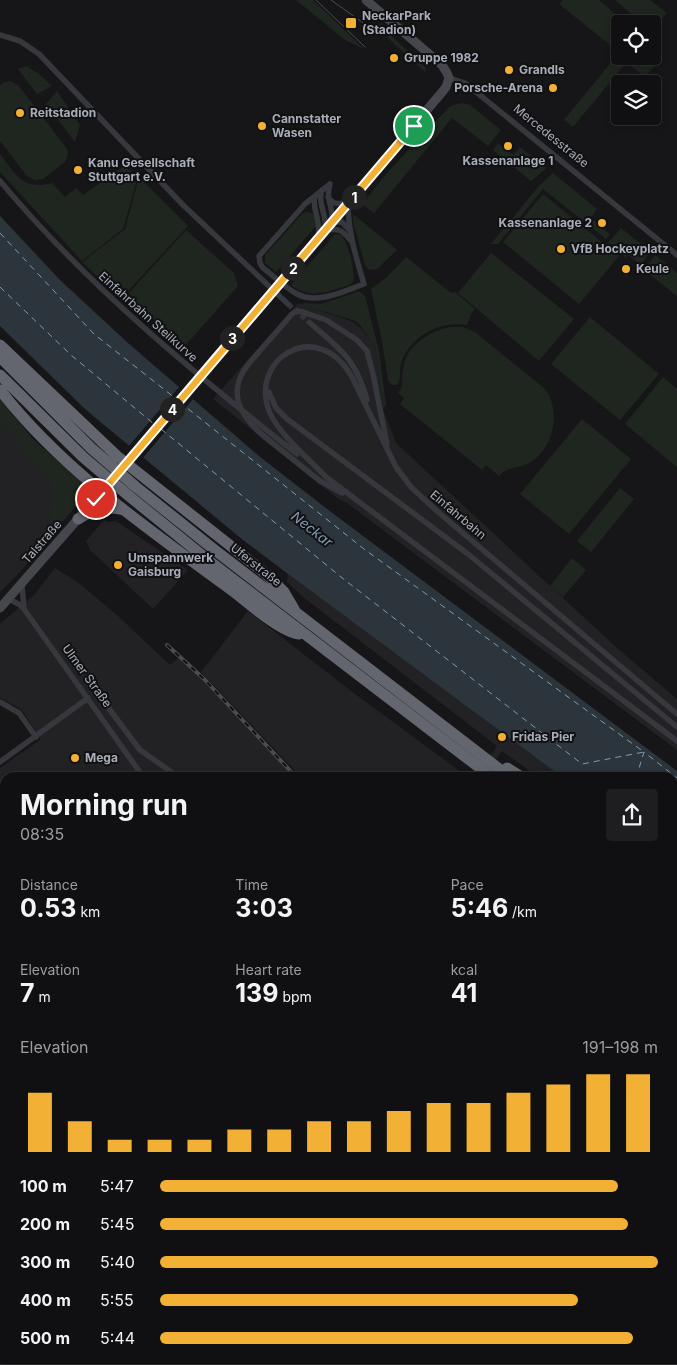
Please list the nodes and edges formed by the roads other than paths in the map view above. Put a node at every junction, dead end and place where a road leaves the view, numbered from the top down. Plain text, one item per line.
1 (366, 0) edge
2 (0, 34) edge
3 (448, 78) junction
4 (0, 180) edge
5 (322, 190) junction
6 (328, 197) junction
7 (314, 199) junction
8 (348, 203) junction
9 (321, 205) junction
10 (316, 212) junction
11 (297, 213) junction
12 (332, 222) junction
13 (325, 231) junction
14 (350, 231) junction
15 (317, 240) junction
16 (351, 242) junction
17 (677, 255) edge
18 (288, 304) tunnel mouth
19 (310, 323) tunnel mouth
20 (0, 345) edge
21 (0, 357) edge
22 (0, 375) edge
23 (267, 384) junction
24 (0, 390) edge
25 (370, 412) junction
26 (297, 454) dead end
27 (389, 456) junction
28 (126, 463) junction
29 (103, 490) junction
30 (354, 500) junction
31 (127, 512) junction
32 (78, 519) junction
33 (22, 584) junction
34 (9, 599) junction
35 (0, 608) edge
36 (24, 609) junction
37 (298, 614) junction
38 (308, 637) junction
39 (92, 679) dead end
40 (88, 698) junction
41 (0, 702) edge
42 (677, 714) edge
43 (677, 727) edge
44 (36, 737) junction
45 (677, 741) edge
46 (140, 750) junction
47 (481, 754) junction
48 (130, 757) junction
49 (0, 762) edge
50 (140, 772) edge
51 (171, 772) edge
52 (485, 772) edge
53 (504, 772) edge
54 (512, 772) edge

1 - 3 main road
2 - 18 street
3 - 8 main road, Talstraße
3 - 17 street, Mercedesstraße
4 - 26 street, Einfahrbahn Steilkurve
5 - 6 street
5 - 7 street
5 - 9 street
6 - 8 street
6 - 12 street
7 - 9 street
7 - 10 street
7 - 11 street
8 - 12 main road, Talstraße
8 - 14 street
9 - 13 street
10 - 11 street
10 - 15 street
11 - 16 street
12 - 13 main road, Talstraße
12 - 14 street
13 - 15 main road, Talstraße
13 - 16 street
14 - 16 street
15 - 28 main road, Talstraße, bridge
19 - 25 street
20 - 28 highway
21 - 37 highway, Uferstraße
22 - 38 highway, Uferstraße
23 - 25 street, Einfahrbahn
23 - 30 street
23 - 43 street, Einfahrbahn
24 - 29 highway
25 - 27 street, Einfahrbahn
27 - 30 street, bridge
27 - 42 street, Einfahrbahn
28 - 29 main road, Talstraße, bridge
28 - 37 highway
29 - 31 highway
29 - 32 main road, Talstraße
30 - 45 street
31 - 32 highway
31 - 38 highway
32 - 33 main road, Talstraße
33 - 34 main road, Talstraße
33 - 36 street
34 - 35 main road, Talstraße
34 - 36 street, Ulmer Straße
36 - 40 street, Ulmer Straße
37 - 47 highway, Uferstraße
38 - 52 highway, Uferstraße
39 - 46 street, Ulmer Straße
40 - 44 street
40 - 48 street, Ulmer Straße
41 - 44 street
44 - 49 street
46 - 48 street
46 - 51 street, Ulmer Straße
47 - 53 highway, Uferstraße
47 - 54 highway
48 - 50 street, Ulmer Straße

